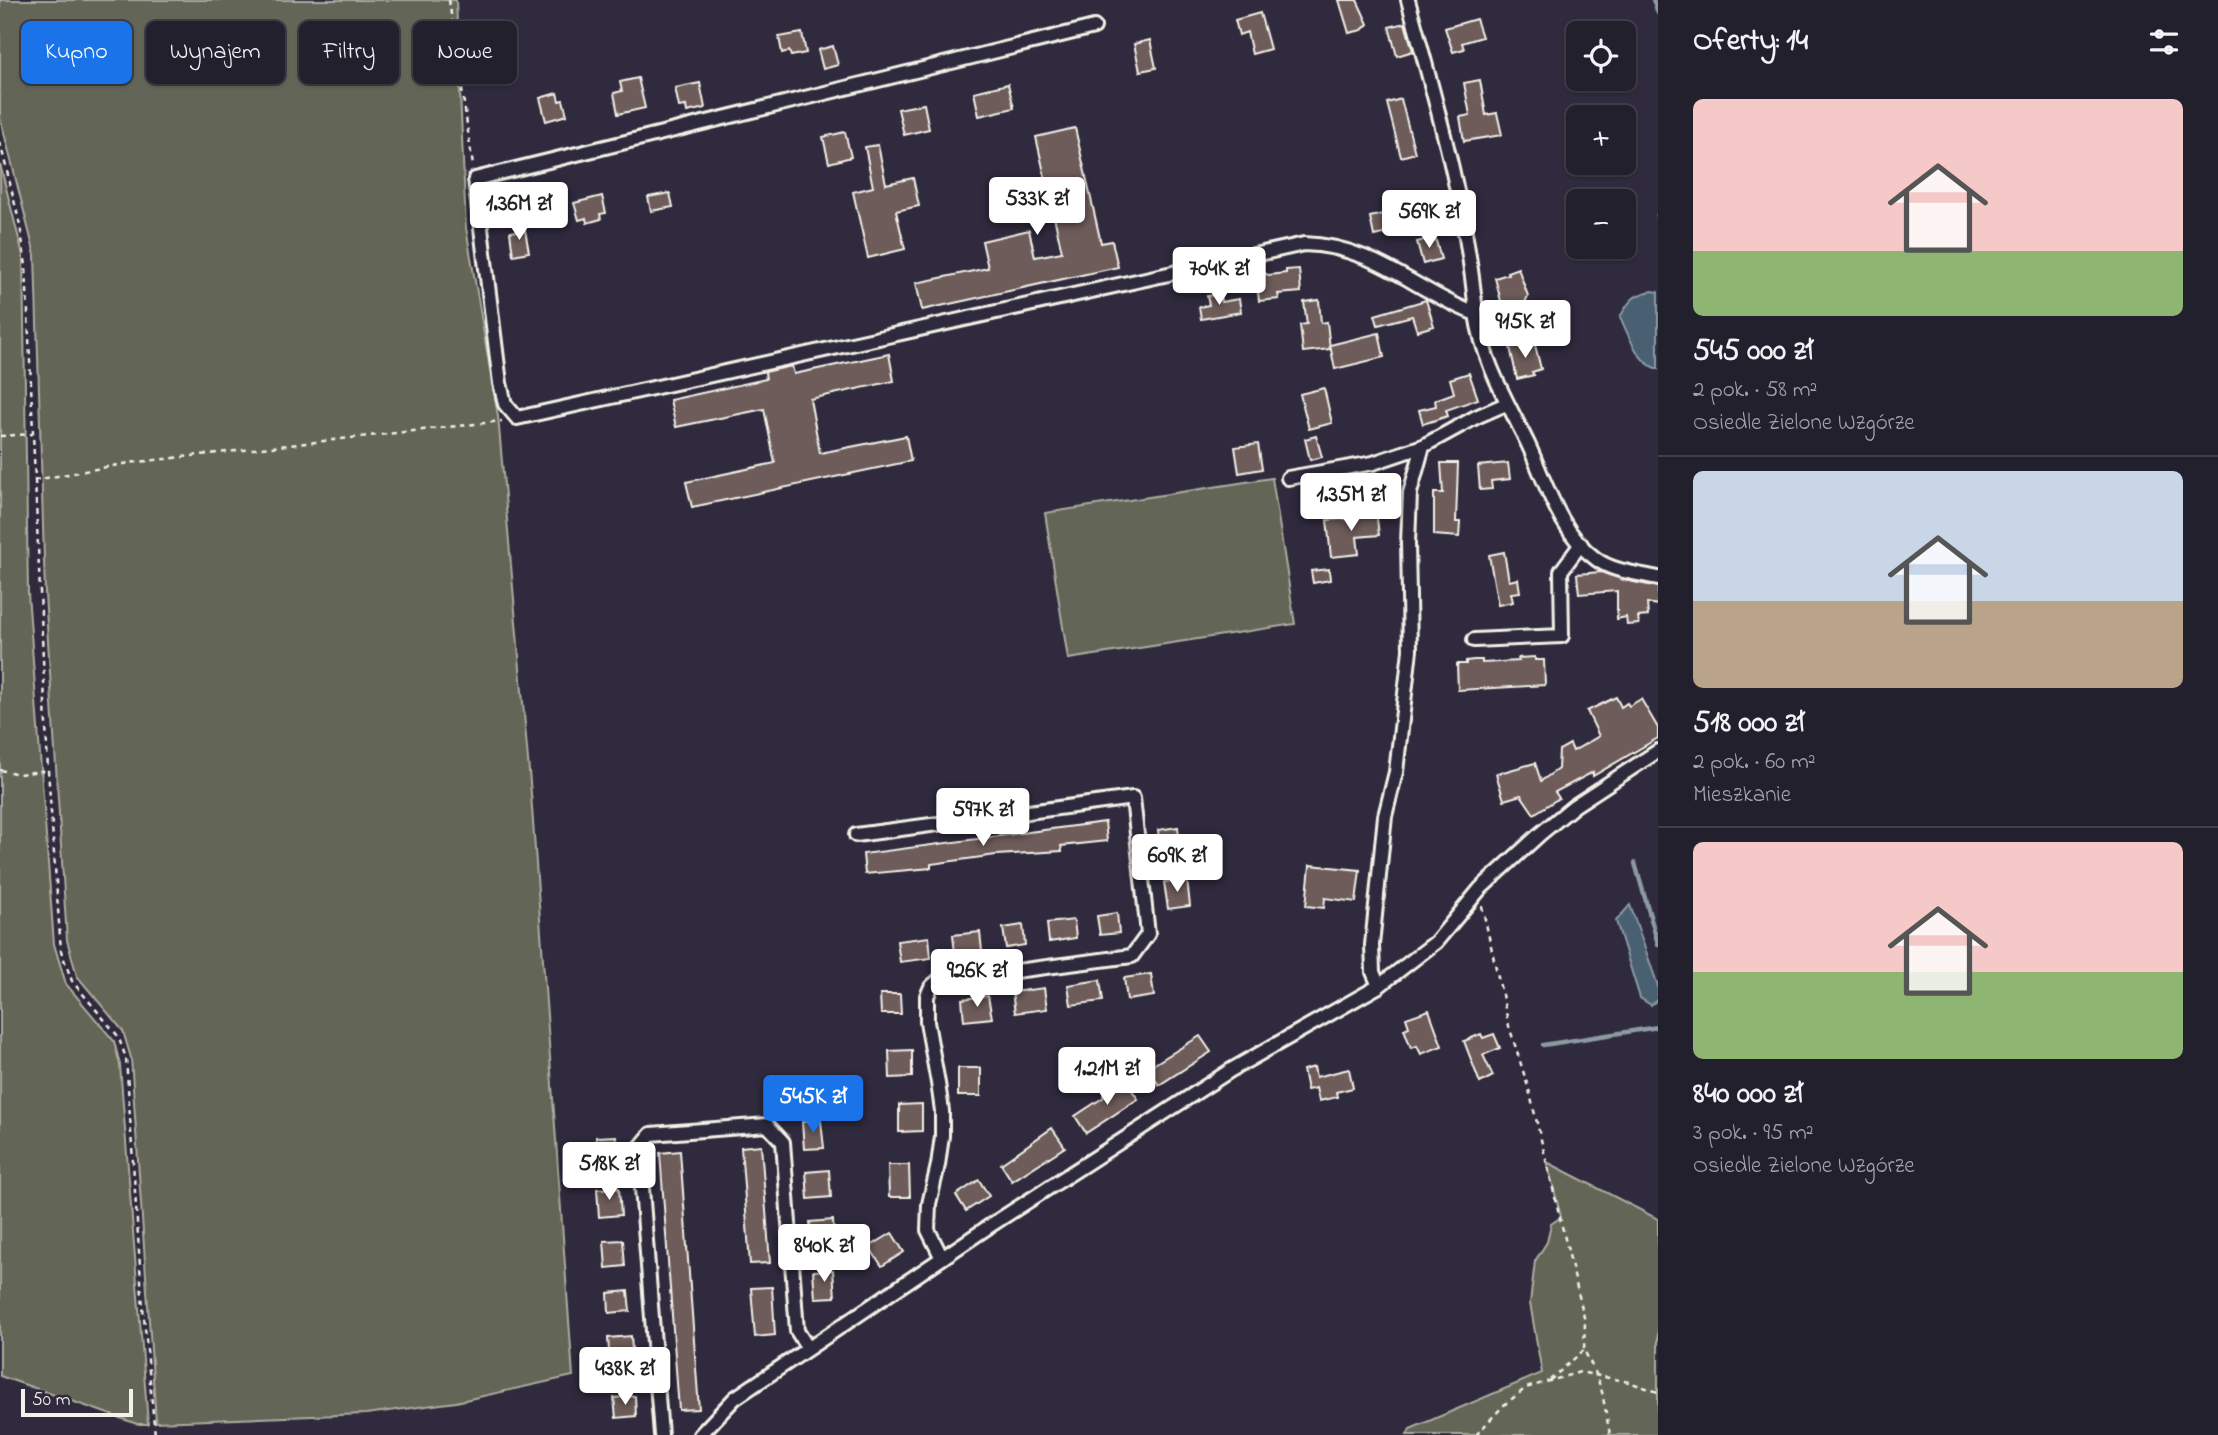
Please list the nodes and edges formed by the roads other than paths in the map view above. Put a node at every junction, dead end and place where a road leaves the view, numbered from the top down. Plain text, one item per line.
1 (1408, 0) edge
2 (1094, 27) dead end
3 (1476, 314) junction
4 (1506, 404) junction
5 (1423, 446) junction
6 (1288, 478) dead end
7 (1581, 544) junction
8 (1658, 578) edge
9 (1474, 640) dead end
10 (1658, 751) edge
11 (856, 835) dead end
12 (1379, 986) junction
13 (942, 1258) junction
14 (808, 1349) junction
15 (661, 1435) edge
16 (700, 1435) edge

1 - 3 street
2 - 3 street
3 - 4 street
4 - 5 street
4 - 7 street
5 - 6 street
5 - 12 street
7 - 8 street
7 - 9 street
10 - 12 street
11 - 13 street
12 - 13 street
13 - 14 street
14 - 15 street
14 - 16 street

